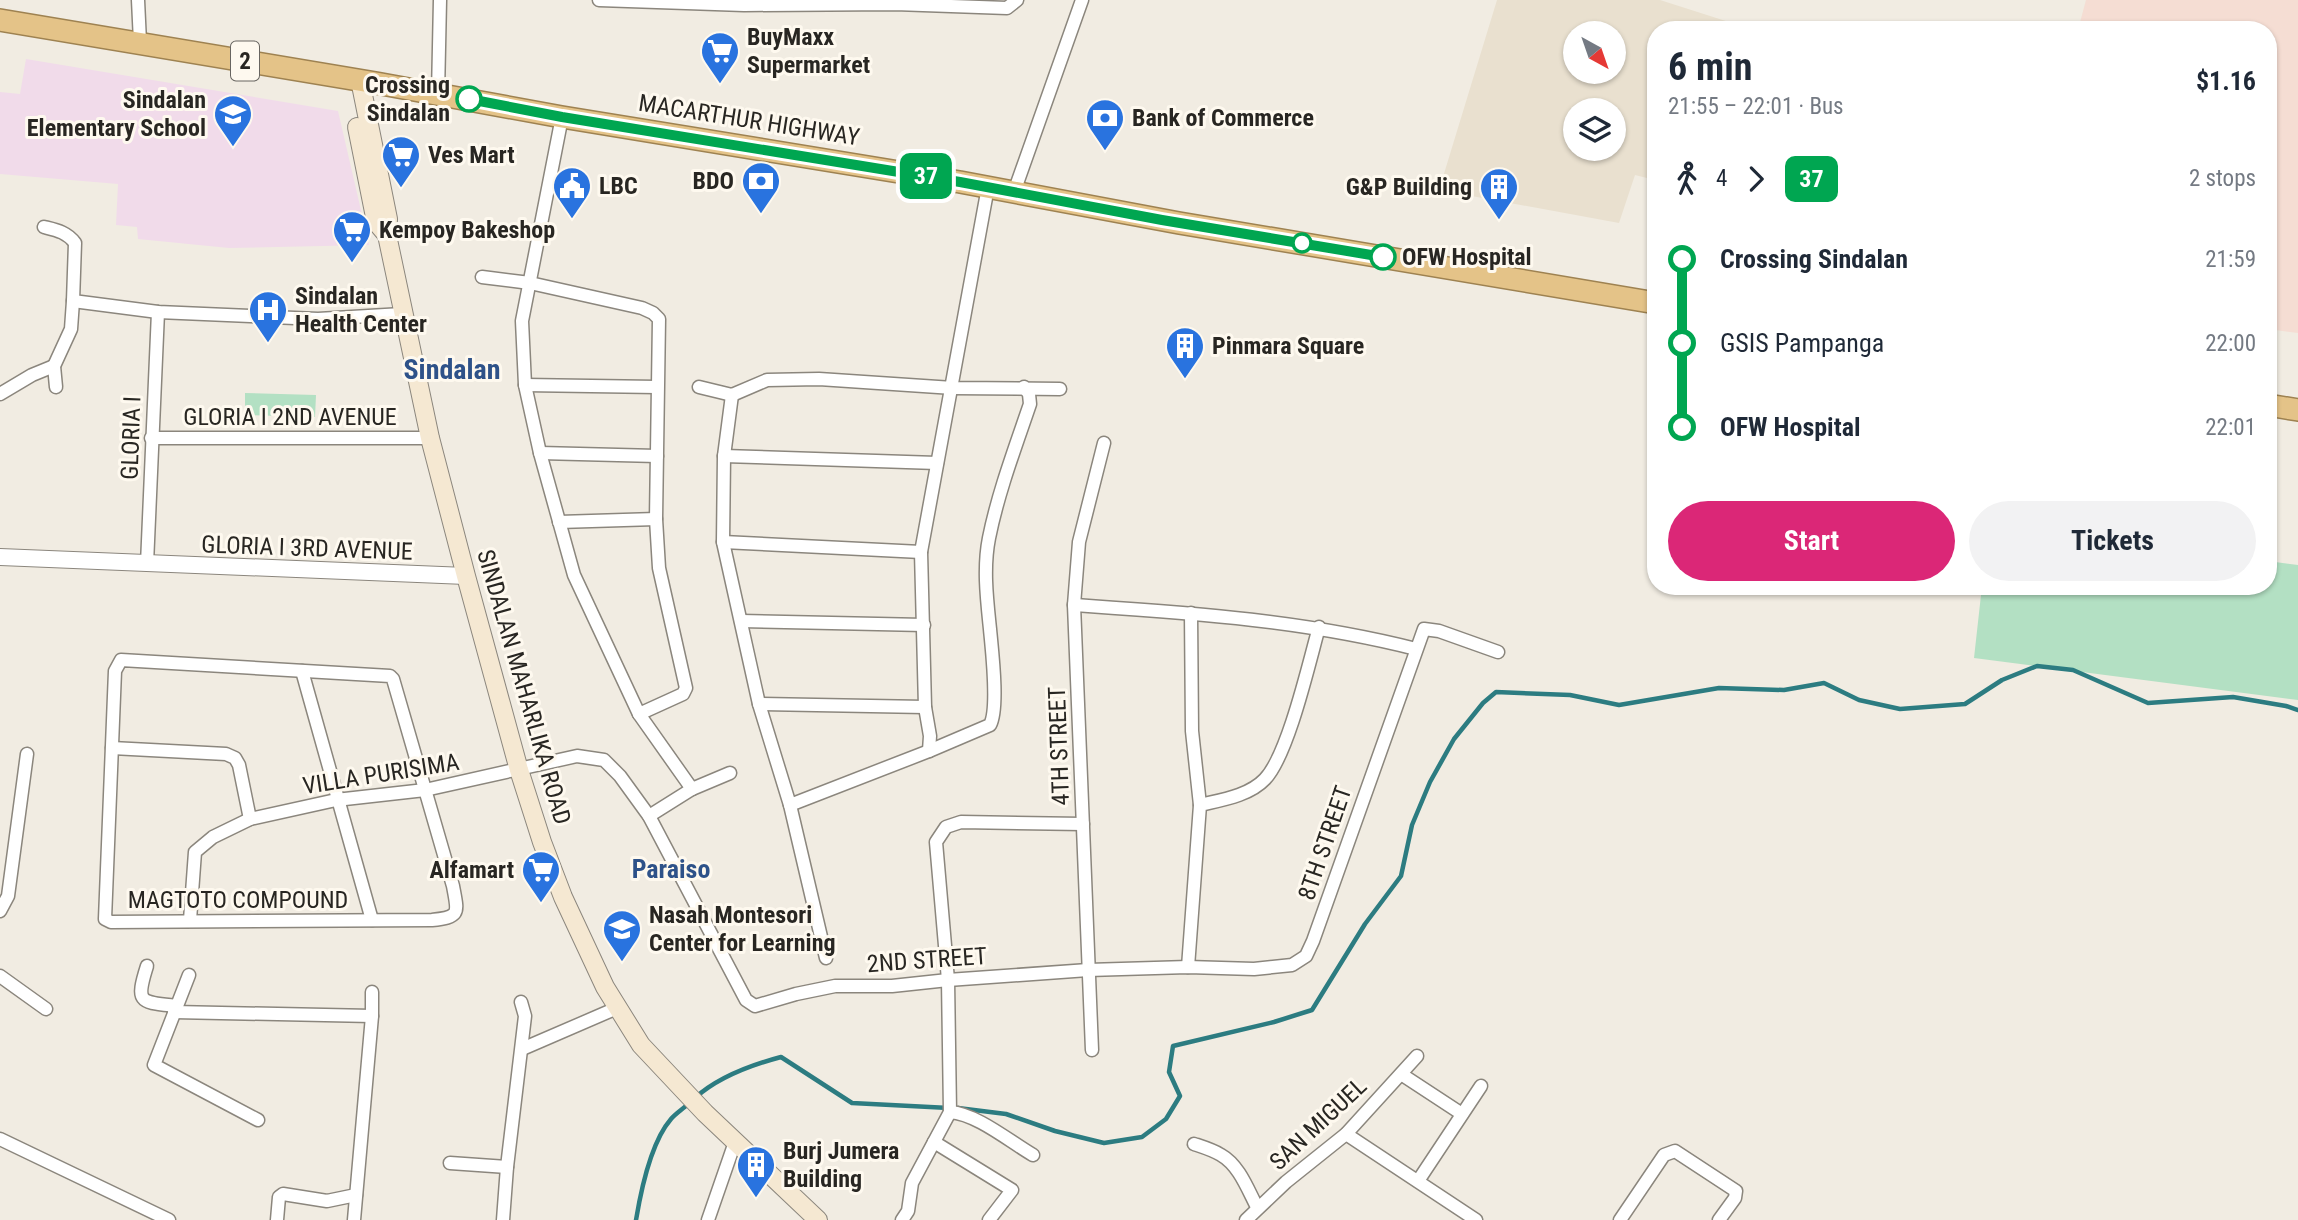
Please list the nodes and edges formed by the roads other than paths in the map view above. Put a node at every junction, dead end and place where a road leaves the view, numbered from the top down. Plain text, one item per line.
1 (138, 0) edge
2 (440, 0) edge
3 (598, 0) edge
4 (1017, 0) edge
5 (1082, 0) edge
6 (896, 2) edge
7 (743, 3) edge
8 (0, 20) edge
9 (140, 43) junction
10 (355, 79) junction
11 (438, 94) junction
12 (562, 117) junction
13 (988, 187) junction
14 (1014, 192) junction
15 (44, 227) dead end
16 (482, 277) dead end
17 (530, 283) junction
18 (73, 301) junction
19 (1647, 301) edge
20 (158, 312) junction
21 (402, 314) junction
22 (54, 366) junction
23 (525, 385) junction
24 (56, 387) dead end
25 (657, 387) junction
26 (699, 387) dead end
27 (1024, 387) junction
28 (953, 388) junction
29 (1060, 389) dead end
30 (0, 394) edge
31 (732, 395) junction
32 (2277, 406) edge
33 (2298, 410) edge
34 (151, 439) junction
35 (430, 439) junction
36 (1104, 443) dead end
37 (540, 453) junction
38 (657, 456) junction
39 (724, 456) junction
40 (937, 463) junction
41 (656, 519) junction
42 (559, 522) junction
43 (723, 542) junction
44 (921, 552) junction
45 (0, 557) edge
46 (147, 565) junction
47 (466, 576) junction
48 (1074, 605) junction
49 (1191, 613) junction
50 (741, 621) junction
51 (924, 625) junction
52 (1319, 627) junction
53 (1416, 649) junction
54 (1497, 652) dead end
55 (302, 671) junction
56 (759, 704) junction
57 (925, 707) junction
58 (639, 714) junction
59 (112, 748) junction
60 (929, 751) junction
61 (27, 754) dead end
62 (519, 770) junction
63 (730, 773) dead end
64 (692, 789) junction
65 (425, 790) junction
66 (336, 800) junction
67 (790, 805) junction
68 (1200, 805) junction
69 (649, 816) junction
70 (250, 820) junction
71 (1083, 824) junction
72 (0, 911) edge
73 (190, 920) junction
74 (372, 920) junction
75 (825, 958) dead end
76 (147, 966) dead end
77 (1188, 967) junction
78 (1088, 970) junction
79 (189, 975) dead end
80 (0, 976) edge
81 (948, 980) junction
82 (372, 992) dead end
83 (521, 1002) dead end
84 (617, 1007) junction
85 (46, 1009) dead end
86 (176, 1009) junction
87 (372, 1016) junction
88 (522, 1049) junction
89 (1092, 1050) dead end
90 (1417, 1056) dead end
91 (1401, 1074) junction
92 (1481, 1086) dead end
93 (950, 1110) junction
94 (1462, 1114) junction
95 (258, 1120) dead end
96 (1346, 1134) junction
97 (0, 1139) edge
98 (735, 1142) junction
99 (934, 1142) junction
100 (1194, 1144) dead end
101 (1033, 1155) dead end
102 (450, 1163) dead end
103 (507, 1167) junction
104 (1418, 1181) junction
105 (356, 1195) junction
106 (1257, 1207) junction
107 (169, 1220) edge
108 (277, 1220) edge
109 (354, 1220) edge
110 (503, 1220) edge
111 (708, 1220) edge
112 (818, 1220) edge
113 (902, 1220) edge
114 (989, 1220) edge
115 (1245, 1220) edge
116 (1476, 1220) edge
117 (1620, 1220) edge
118 (1719, 1220) edge

1 - 9 street
2 - 11 street
3 - 7 street
4 - 6 street
5 - 14 street
6 - 7 street
8 - 9 highway, MACARTHUR HIGHWAY / 2
9 - 10 highway, MACARTHUR HIGHWAY / 2
10 - 11 highway, MACARTHUR HIGHWAY / 2
10 - 21 main road, SINDALAN MAHARLIKA ROAD
11 - 12 highway, MACARTHUR HIGHWAY / 2
12 - 13 highway, MACARTHUR HIGHWAY / 2
12 - 17 street
13 - 14 highway, MACARTHUR HIGHWAY / 2
13 - 28 street
14 - 19 highway, MACARTHUR HIGHWAY / 2
15 - 18 street
16 - 17 street
17 - 23 street
17 - 25 street
18 - 20 street
18 - 22 street
20 - 21 street
20 - 34 street, GLORIA I
21 - 35 main road, SINDALAN MAHARLIKA ROAD
22 - 24 street
22 - 30 street
23 - 25 street
23 - 37 street
25 - 38 street
26 - 31 street
27 - 28 street
27 - 29 street
27 - 60 street
28 - 31 street
28 - 40 street
31 - 39 street
32 - 33 highway
34 - 35 street, GLORIA I 2ND AVENUE
34 - 46 street, GLORIA I
35 - 47 main road, SINDALAN MAHARLIKA ROAD
36 - 48 street, 4TH STREET
37 - 38 street
37 - 42 street
38 - 41 street
39 - 40 street
39 - 43 street
40 - 44 street
41 - 42 street
41 - 58 street
42 - 58 street
43 - 44 street
43 - 50 street
44 - 51 street
45 - 46 street, GLORIA I 3RD AVENUE
46 - 47 street, GLORIA I 3RD AVENUE
47 - 62 main road, SINDALAN MAHARLIKA ROAD
48 - 49 street
48 - 71 street, 4TH STREET
49 - 52 street
49 - 68 street
50 - 51 street
50 - 56 street
51 - 57 street
52 - 53 street
52 - 68 street
53 - 54 street, 8TH STREET
53 - 77 street, 8TH STREET
55 - 59 street
55 - 65 street
55 - 66 street
56 - 57 street
56 - 67 street
57 - 60 street
58 - 64 street
59 - 70 street
59 - 73 street, MAGTOTO COMPOUND
60 - 67 street
61 - 72 street
62 - 65 street, VILLA PURISIMA
62 - 69 street, 2ND STREET
62 - 84 main road, SINDALAN MAHARLIKA ROAD
63 - 64 street
64 - 69 street
65 - 66 street, VILLA PURISIMA
65 - 74 street, MAGTOTO COMPOUND
66 - 70 street, VILLA PURISIMA
66 - 74 street
67 - 75 street
68 - 77 street
69 - 81 street, 2ND STREET
70 - 73 street, VILLA PURISIMA
71 - 78 street, 4TH STREET
71 - 81 street
73 - 74 street, MAGTOTO COMPOUND
76 - 86 street
77 - 78 street, 2ND STREET
78 - 81 street, 2ND STREET
78 - 89 street, 4TH STREET
79 - 86 street
80 - 85 street
81 - 93 street
82 - 87 street
83 - 88 street
84 - 88 street
84 - 98 main road, SINDALAN MAHARLIKA ROAD
86 - 87 street
86 - 95 street
87 - 105 street
88 - 103 street
90 - 91 street, SAN MIGUEL
91 - 94 street
91 - 96 street, SAN MIGUEL
92 - 94 street
93 - 99 street
93 - 101 street
94 - 104 street
96 - 104 street
96 - 106 street, SAN MIGUEL
97 - 107 street
98 - 111 street
98 - 112 main road, SINDALAN MAHARLIKA ROAD
99 - 113 street
99 - 114 street
100 - 106 street
102 - 103 street
103 - 110 street
104 - 116 street
105 - 108 street
105 - 109 street
106 - 115 street, SAN MIGUEL
117 - 118 street

